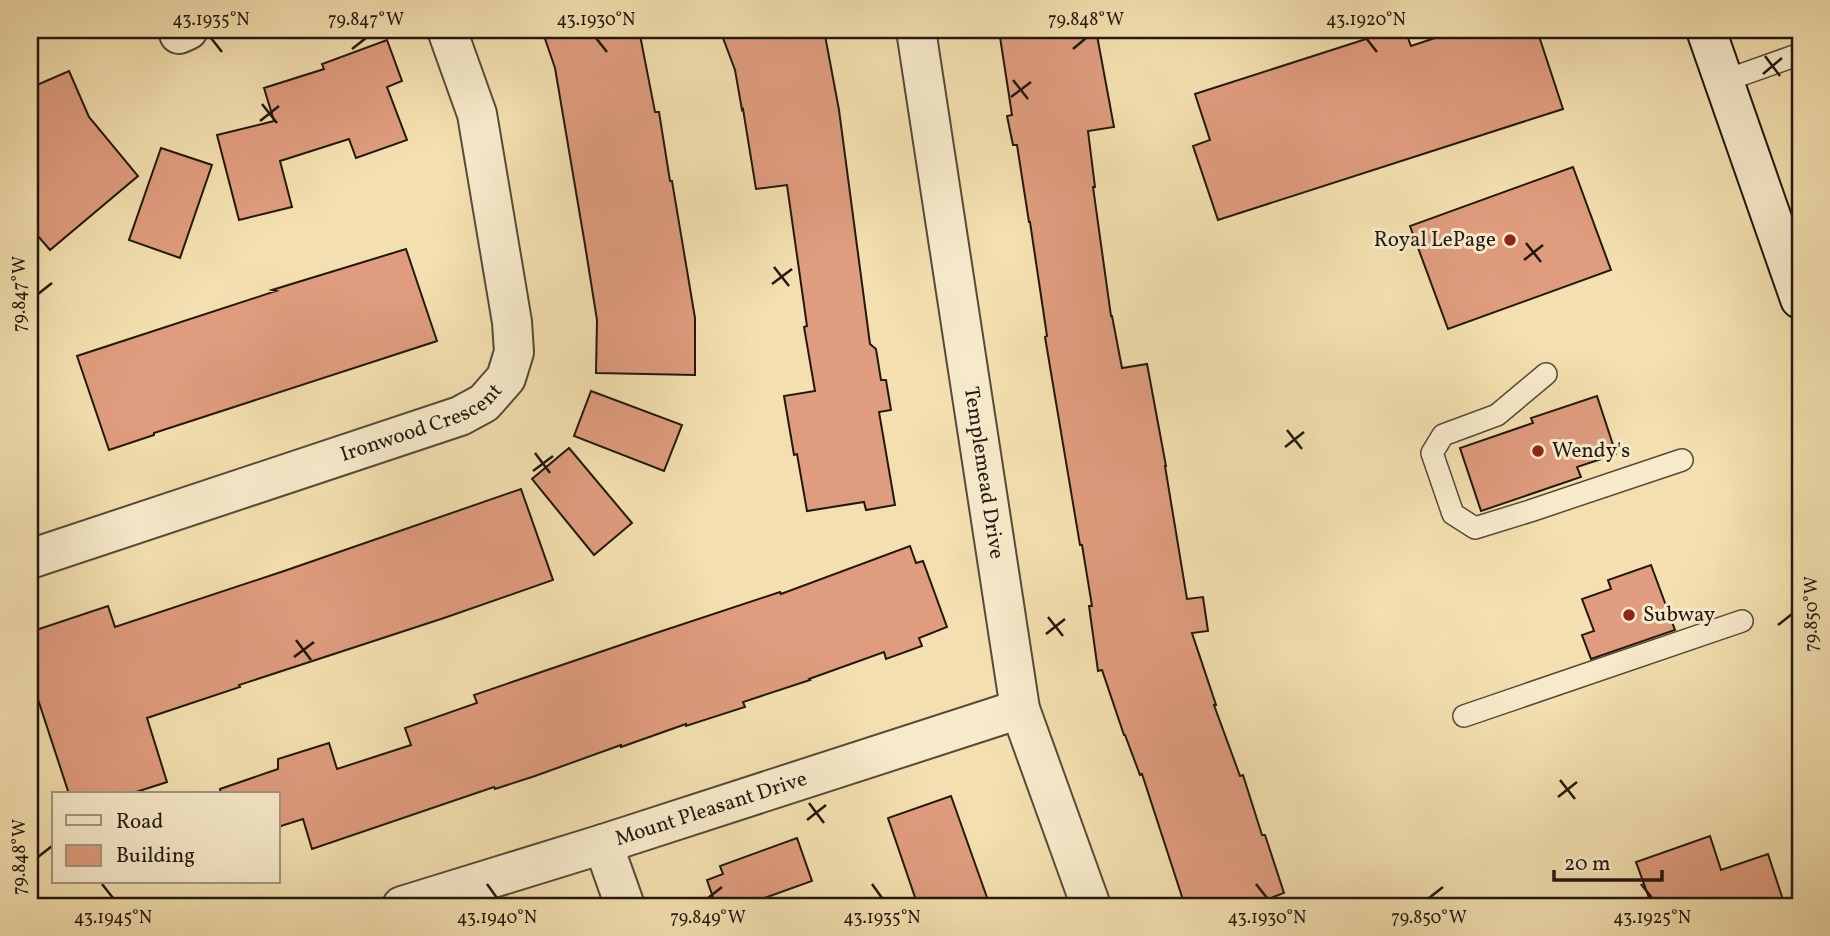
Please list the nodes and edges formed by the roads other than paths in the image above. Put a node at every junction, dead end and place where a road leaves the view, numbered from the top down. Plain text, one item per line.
1 (447, 30) edge
2 (916, 30) edge
3 (1706, 30) edge
4 (1800, 54) edge
5 (1724, 82) junction
6 (1800, 299) edge
7 (1546, 374) dead end
8 (1682, 460) dead end
9 (30, 559) edge
10 (1742, 621) dead end
11 (1020, 709) junction
12 (1464, 716) dead end
13 (603, 844) junction
14 (402, 906) edge
15 (625, 906) edge
16 (1091, 906) edge

1 - 9 street, Ironwood Crescent
2 - 11 street, Templemead Drive
3 - 5 street
4 - 5 lane
5 - 6 street
7 - 8 lane
10 - 12 lane
11 - 13 street, Mount Pleasant Drive
11 - 16 street, Templemead Drive
13 - 14 street, Mount Pleasant Drive
13 - 15 street

